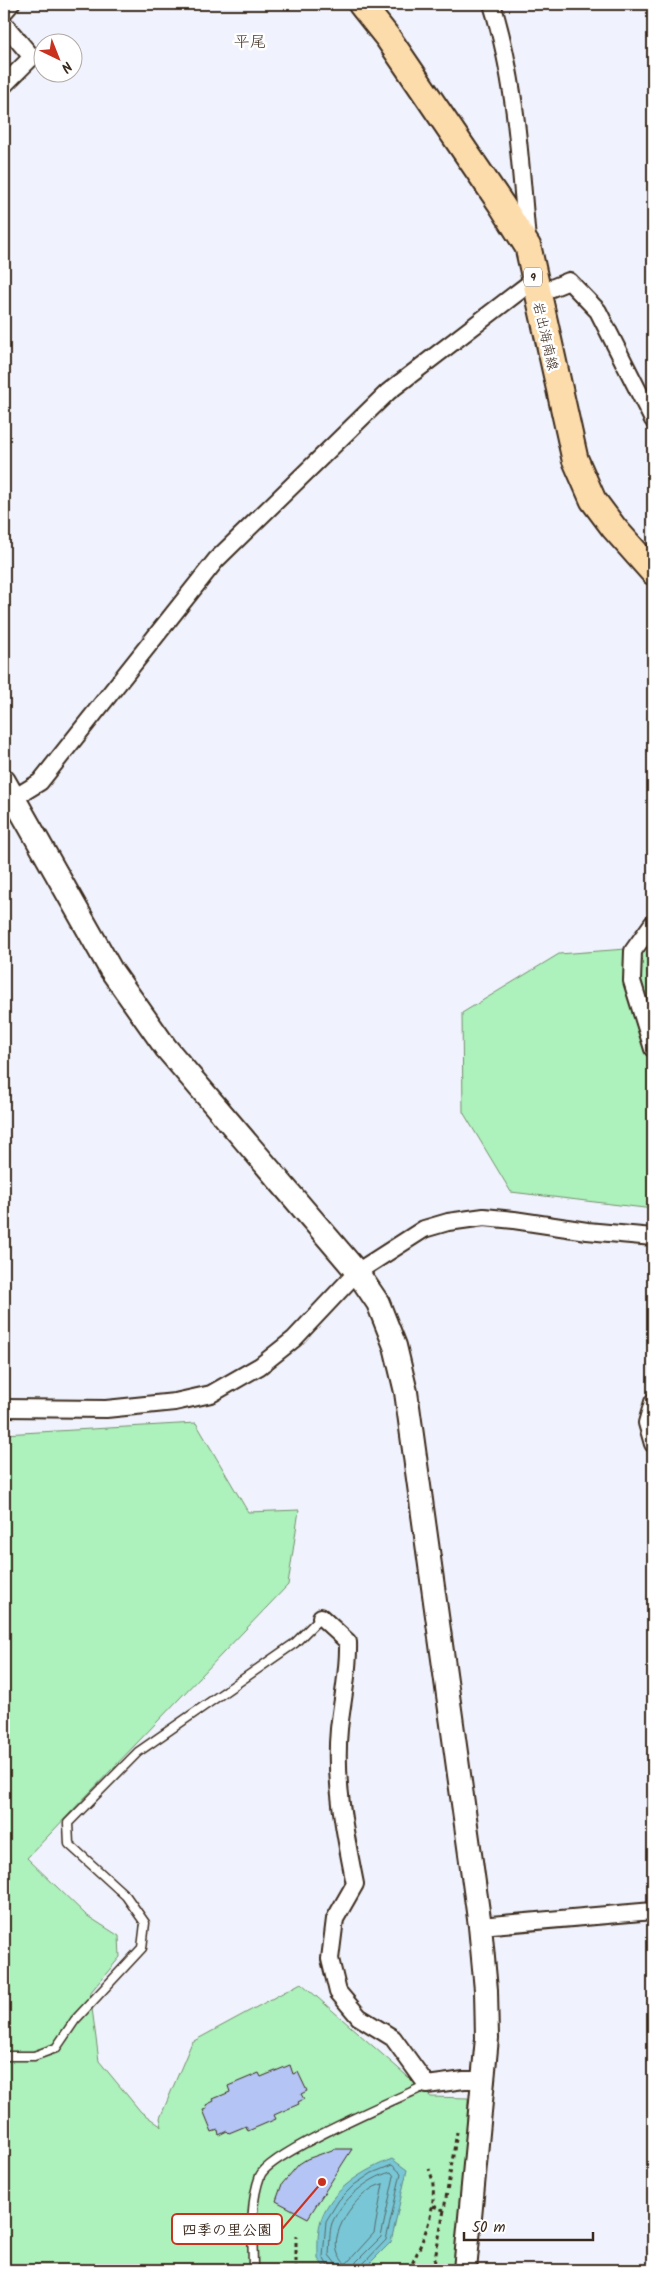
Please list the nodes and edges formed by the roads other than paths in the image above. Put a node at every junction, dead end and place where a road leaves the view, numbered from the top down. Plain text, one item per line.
1 (11, 4) edge
2 (361, 4) edge
3 (492, 4) edge
4 (4, 12) edge
5 (4, 24) edge
6 (4, 85) edge
7 (528, 247) junction
8 (537, 294) junction
9 (653, 420) edge
10 (653, 572) edge
11 (9, 789) edge
12 (653, 923) edge
13 (653, 1049) edge
14 (653, 1237) edge
15 (357, 1272) junction
16 (653, 1402) edge
17 (4, 1408) edge
18 (653, 1444) edge
19 (321, 1617) joint
20 (653, 1911) edge
21 (480, 1926) junction
22 (4, 2056) edge
23 (484, 2080) junction
24 (427, 2085) junction
25 (253, 2270) edge
26 (465, 2270) edge

1 - 4 street
2 - 7 main road, 岩出海南線 / 9
3 - 7 street
5 - 6 street
7 - 8 main road, 岩出海南線 / 9
8 - 9 street
8 - 10 main road, 岩出海南線 / 9
8 - 11 street
11 - 15 street
12 - 13 street
14 - 15 street
15 - 17 street
15 - 21 street
16 - 18 street
19 - 22 lane
19 - 24 street
20 - 21 street
21 - 23 street
23 - 24 street
23 - 26 street
24 - 25 lane

